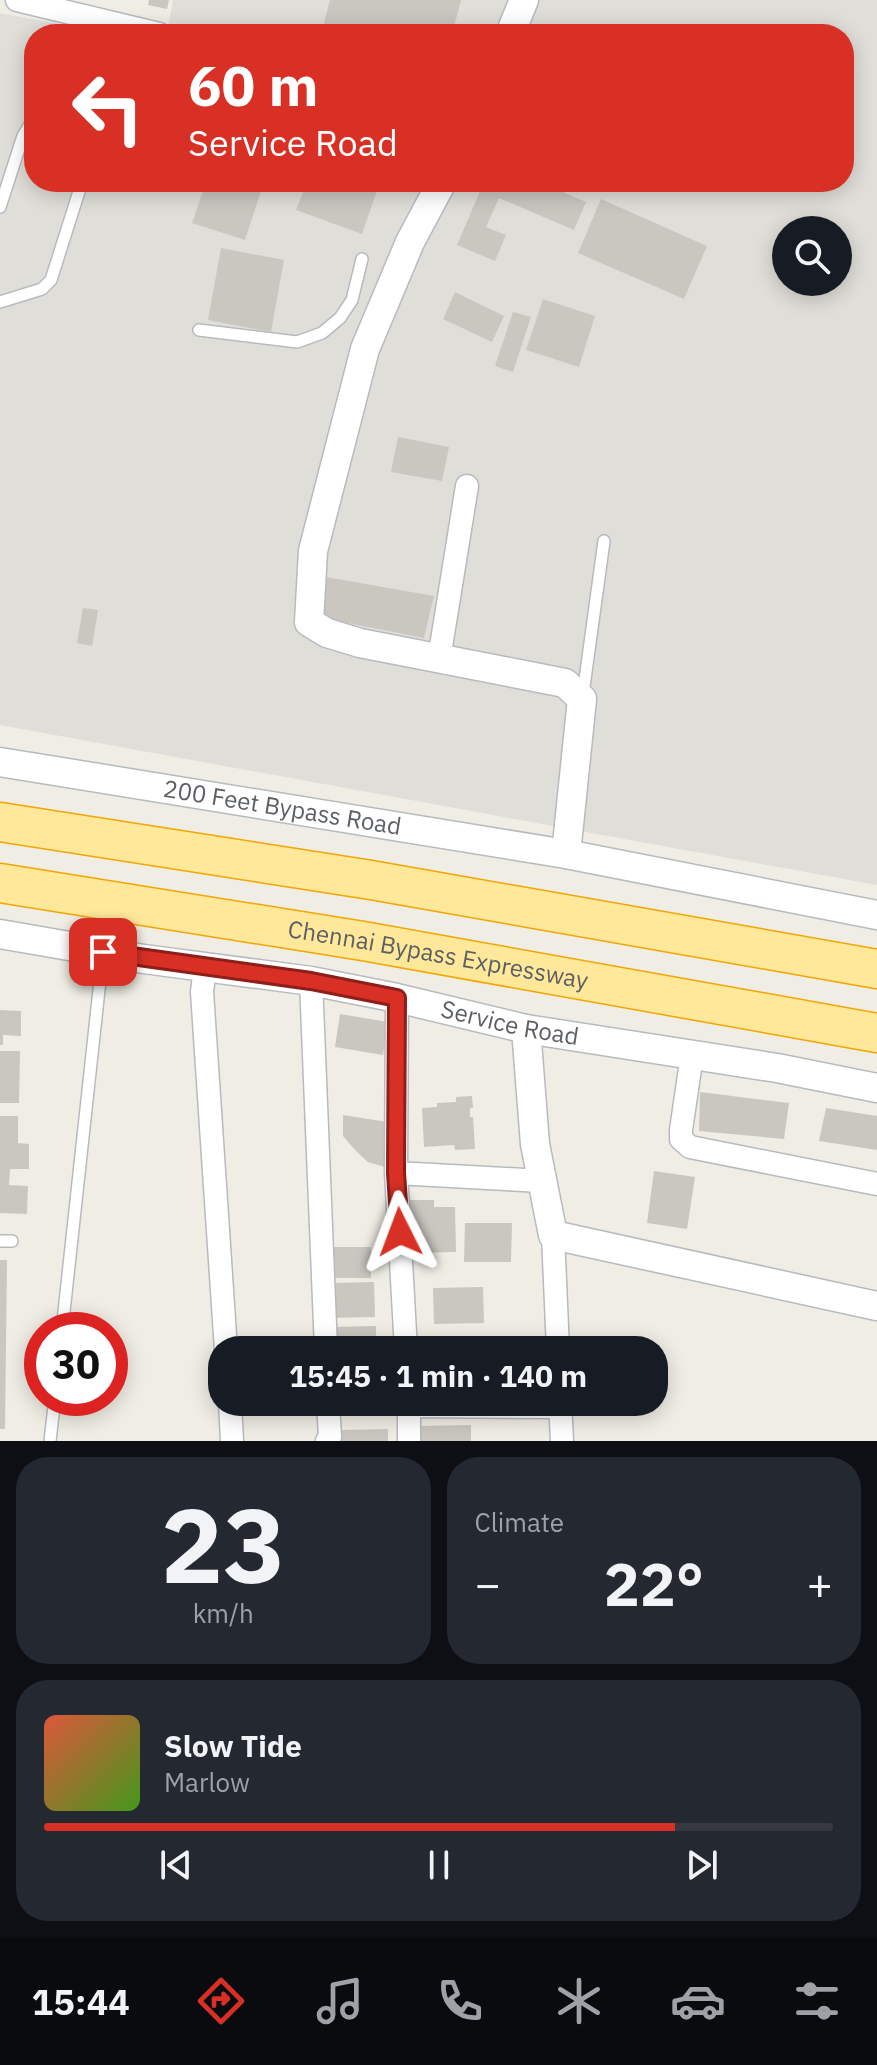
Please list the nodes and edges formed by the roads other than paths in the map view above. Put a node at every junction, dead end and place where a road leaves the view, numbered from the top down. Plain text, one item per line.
1 (17, 0) edge
2 (524, 0) edge
3 (101, 19) edge
4 (514, 24) edge
5 (24, 134) edge
6 (79, 192) edge
7 (437, 192) edge
8 (0, 207) edge
9 (362, 259) dead end
10 (352, 300) junction
11 (0, 302) edge
12 (382, 309) junction
13 (199, 330) dead end
14 (467, 486) dead end
15 (604, 541) dead end
16 (439, 659) junction
17 (582, 699) junction
18 (0, 762) edge
19 (0, 822) edge
20 (566, 854) junction
21 (0, 883) edge
22 (877, 915) edge
23 (0, 934) edge
24 (103, 952) junction
25 (877, 969) edge
26 (203, 979) junction
27 (311, 992) junction
28 (397, 998) junction
29 (526, 1029) junction
30 (877, 1033) edge
31 (692, 1055) junction
32 (877, 1088) edge
33 (396, 1173) junction
34 (542, 1181) junction
35 (877, 1184) edge
36 (553, 1235) junction
37 (877, 1306) edge
38 (64, 1312) edge
39 (225, 1336) edge
40 (325, 1336) edge
41 (405, 1336) edge
42 (557, 1336) edge
43 (53, 1416) edge
44 (231, 1416) edge
45 (329, 1416) edge
46 (409, 1416) edge
47 (561, 1416) edge
48 (50, 1441) edge
49 (232, 1441) edge
50 (327, 1441) edge
51 (409, 1441) edge
52 (562, 1441) edge

1 - 3 street
2 - 4 street
5 - 8 lane
6 - 11 lane
7 - 12 street
9 - 10 lane
10 - 12 lane
10 - 13 lane
12 - 16 street
14 - 16 street
15 - 17 lane
16 - 17 street
17 - 20 street
18 - 20 street, 200 Feet Bypass Road
19 - 25 highway
20 - 22 street, 200 Feet Bypass Road
21 - 30 highway, Chennai Bypass Expressway
23 - 24 street, Service Road
24 - 26 street, Service Road
24 - 38 lane
26 - 27 street, Service Road
26 - 39 street
27 - 28 street, Service Road
27 - 40 street
28 - 29 street, Service Road
28 - 33 street
29 - 31 street, Service Road
29 - 34 street
31 - 32 street, Service Road
31 - 35 street
33 - 34 street
33 - 41 street
34 - 36 street
36 - 37 street
36 - 42 street
43 - 48 lane
44 - 49 street
45 - 50 street
46 - 51 street
47 - 52 street

